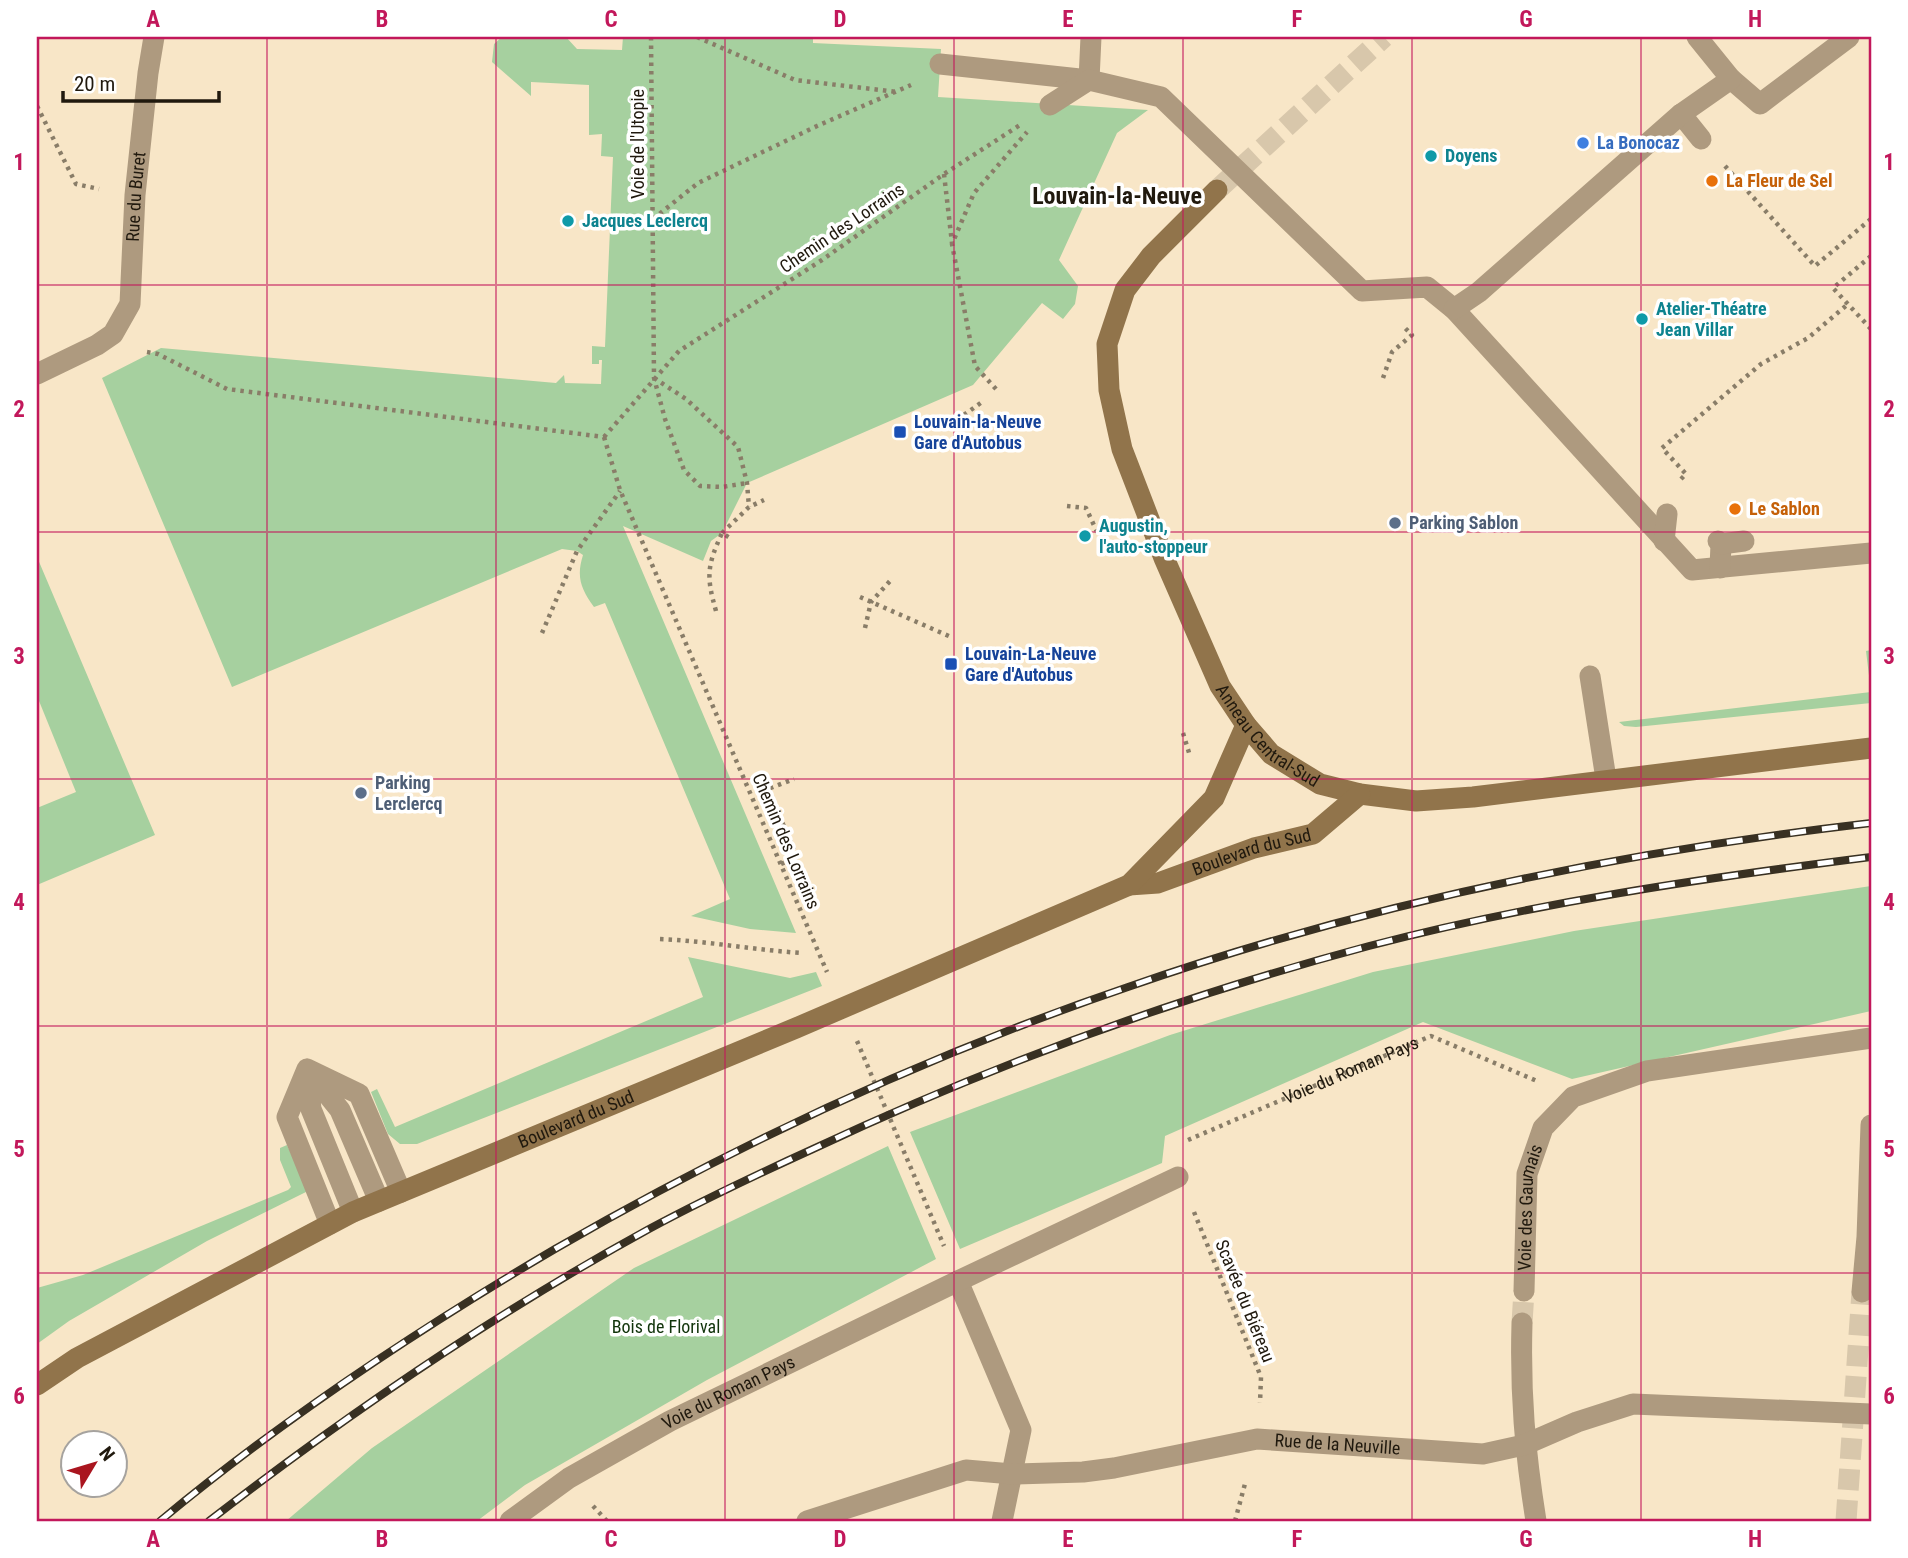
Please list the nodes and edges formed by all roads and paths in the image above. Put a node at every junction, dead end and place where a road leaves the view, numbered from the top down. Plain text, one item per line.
1 (155, 37) edge
2 (651, 37) edge
3 (697, 37) edge
4 (1091, 37) edge
5 (1697, 37) edge
6 (1849, 37) edge
7 (940, 64) joint
8 (1089, 79) junction
9 (1731, 79) junction
10 (898, 92) junction
11 (1050, 105) junction
12 (37, 106) edge
13 (1681, 114) junction
14 (1701, 139) dead end
15 (944, 174) junction
16 (1740, 184) dead end
17 (1217, 190) tunnel mouth
18 (135, 195) junction
19 (1871, 219) edge
20 (653, 220) junction
21 (952, 244) junction
22 (1871, 256) edge
23 (1849, 304) junction
24 (1454, 309) junction
25 (1405, 327) dead end
26 (1871, 330) edge
27 (97, 345) junction
28 (37, 374) edge
29 (654, 378) junction
30 (1383, 378) dead end
31 (996, 389) dead end
32 (982, 402) dead end
33 (933, 429) dead end
34 (604, 437) junction
35 (1686, 474) dead end
36 (747, 483) junction
37 (620, 491) junction
38 (764, 500) dead end
39 (1067, 506) dead end
40 (749, 507) junction
41 (1667, 514) dead end
42 (722, 533) junction
43 (1098, 534) dead end
44 (730, 538) dead end
45 (1664, 541) junction
46 (1744, 541) dead end
47 (1871, 553) edge
48 (1720, 568) junction
49 (890, 582) dead end
50 (860, 597) dead end
51 (871, 602) junction
52 (716, 611) dead end
53 (864, 628) dead end
54 (542, 633) dead end
55 (951, 637) dead end
56 (1590, 676) dead end
57 (1246, 725) junction
58 (1871, 748) edge
59 (794, 779) dead end
60 (1606, 779) junction
61 (1360, 794) junction
62 (781, 864) junction
63 (1129, 885) junction
64 (660, 939) dead end
65 (802, 953) dead end
66 (830, 978) dead end
67 (851, 1028) dead end
68 (1871, 1043) edge
69 (307, 1069) junction
70 (1573, 1097) junction
71 (1871, 1125) edge
72 (1178, 1177) junction
73 (401, 1192) junction
74 (379, 1201) junction
75 (353, 1212) junction
76 (330, 1224) junction
77 (948, 1254) dead end
78 (958, 1281) junction
79 (1524, 1291) tunnel mouth
80 (1862, 1292) tunnel mouth
81 (1521, 1323) tunnel mouth
82 (37, 1385) edge
83 (1871, 1414) edge
84 (1258, 1439) junction
85 (1524, 1446) junction
86 (1012, 1474) junction
87 (510, 1521) edge
88 (807, 1521) edge
89 (1002, 1521) edge
90 (1235, 1521) edge
91 (1536, 1521) edge

1 - 18 street, Rue du Buret
2 - 20 path, Voie de l'Utopie
3 - 10 path
4 - 8 street
5 - 9 street
6 - 9 street
7 - 8 street
7 - 10 path
8 - 11 street
8 - 24 street
9 - 13 street
10 - 20 path
11 - 15 path, Chemin des Lorrains
11 - 21 path
12 - 18 path
13 - 14 street
13 - 24 street
15 - 21 path
15 - 29 path, Chemin des Lorrains
16 - 19 path
17 - 57 main road, Anneau Central-Sud
18 - 27 street, Rue du Buret
20 - 29 path, Voie de l'Utopie
21 - 31 path
22 - 23 path
23 - 26 path
23 - 35 path
24 - 45 street
25 - 30 path
27 - 28 street
27 - 34 path
29 - 34 path, Chemin des Lorrains
29 - 36 path
29 - 36 path, Voie de l'Utopie
32 - 33 path
34 - 37 path, Chemin des Lorrains
36 - 40 path
37 - 54 path
37 - 62 path, Chemin des Lorrains
38 - 40 path
39 - 43 path
40 - 42 path
41 - 45 street
42 - 44 path
42 - 52 path
45 - 48 street
46 - 48 street
47 - 48 street
49 - 51 path
50 - 51 path
51 - 53 path
51 - 55 path
56 - 60 street
57 - 61 main road, Anneau Central-Sud
57 - 63 main road, Boulevard du Sud
58 - 60 main road, Anneau Central-Sud
59 - 62 path
60 - 61 main road, Anneau Central-Sud
61 - 63 main road, Boulevard du Sud
62 - 66 path, Chemin des Lorrains
63 - 73 main road, Boulevard du Sud
64 - 65 path
67 - 77 path
68 - 70 street
69 - 73 street
69 - 74 street
69 - 75 street
69 - 76 street
70 - 72 path, Voie du Roman Pays
70 - 79 street, Voie des Gaumais
71 - 80 street
72 - 78 street, Voie du Roman Pays
72 - 84 path, Scavée du Biéreau
73 - 74 main road, Boulevard du Sud
74 - 75 main road, Boulevard du Sud
75 - 76 main road, Boulevard du Sud
76 - 82 main road, Boulevard du Sud
78 - 86 street
78 - 87 street, Voie du Roman Pays
81 - 85 street
83 - 85 street, Rue de la Neuville
84 - 85 street, Rue de la Neuville
84 - 86 street, Rue de la Neuville
84 - 90 path, Scavée du Biéreau
85 - 91 street
86 - 88 street, Rue de la Neuville
86 - 89 street

